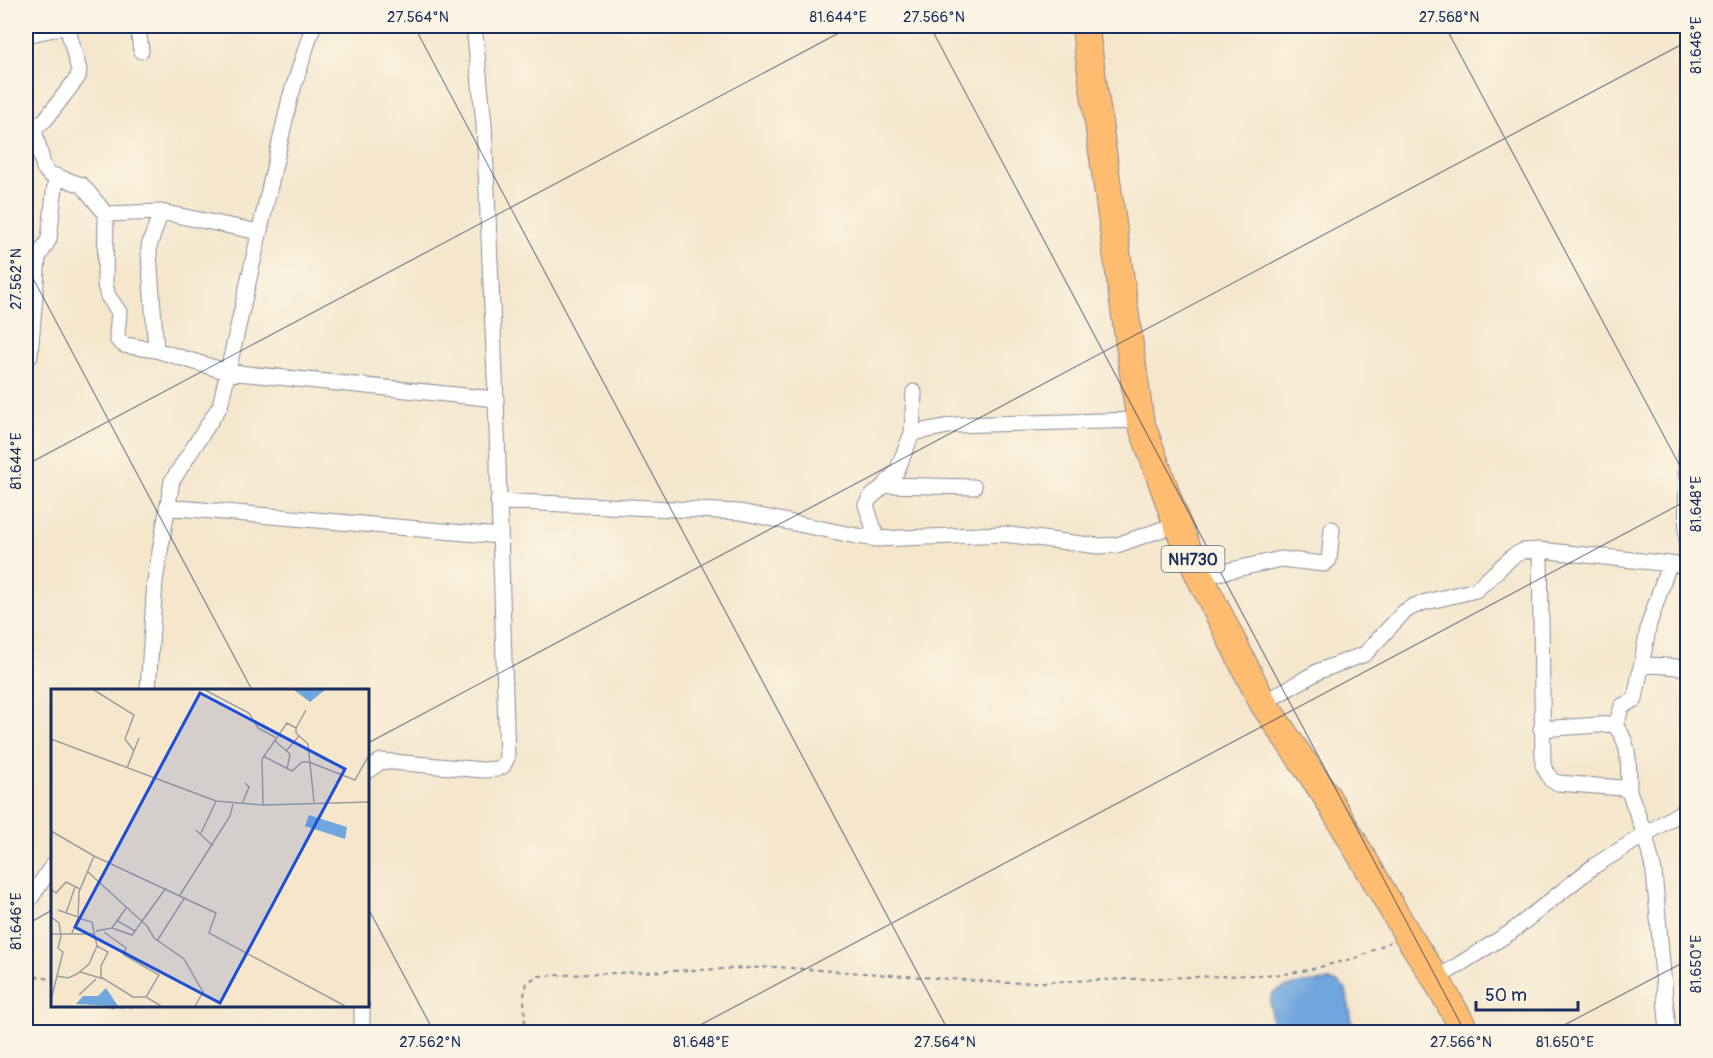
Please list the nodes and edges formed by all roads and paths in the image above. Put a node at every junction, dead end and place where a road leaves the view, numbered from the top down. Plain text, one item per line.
1 (68, 26) edge
2 (138, 26) edge
3 (313, 26) edge
4 (474, 26) edge
5 (1085, 26) edge
6 (26, 35) edge
7 (141, 51) dead end
8 (30, 131) edge
9 (56, 176) junction
10 (161, 212) junction
11 (106, 214) junction
12 (259, 232) junction
13 (156, 350) junction
14 (26, 357) edge
15 (228, 372) junction
16 (914, 392) dead end
17 (496, 399) junction
18 (1140, 420) junction
19 (912, 433) junction
20 (1688, 440) edge
21 (885, 485) junction
22 (974, 487) dead end
23 (498, 501) junction
24 (167, 507) junction
25 (1177, 524) junction
26 (1332, 529) dead end
27 (500, 536) junction
28 (876, 539) junction
29 (1540, 550) junction
30 (1669, 564) junction
31 (1687, 566) edge
32 (1200, 577) junction
33 (1642, 664) junction
34 (1688, 668) edge
35 (148, 689) edge
36 (1263, 703) junction
37 (1613, 724) junction
38 (1541, 729) junction
39 (369, 770) edge
40 (1629, 791) junction
41 (1688, 807) edge
42 (1645, 835) junction
43 (51, 868) edge
44 (26, 905) edge
45 (1407, 934) junction
46 (26, 975) edge
47 (51, 979) edge
48 (1436, 979) junction
49 (362, 1007) edge
50 (362, 1032) edge
51 (525, 1032) edge
52 (1466, 1032) edge
53 (1668, 1032) edge

1 - 6 street
1 - 8 street
2 - 7 street
3 - 12 street
4 - 17 street
5 - 18 highway, NH730
8 - 9 street
9 - 11 street
9 - 14 street
10 - 11 street
10 - 12 street
10 - 13 street
11 - 13 street
12 - 15 street
13 - 15 street
15 - 17 street
15 - 24 street
16 - 19 street
17 - 23 street
18 - 19 street
18 - 25 highway, NH730
19 - 21 street
20 - 31 street
21 - 22 street
21 - 28 street
23 - 27 street
23 - 28 street
24 - 27 street
24 - 35 street
25 - 28 street
25 - 32 highway, NH730
26 - 32 street
27 - 39 street
29 - 30 street
29 - 36 street
29 - 38 street
30 - 31 street
30 - 33 street
32 - 36 highway, NH730
33 - 34 street
33 - 37 street
36 - 45 highway, NH730
37 - 38 street
37 - 40 street
38 - 40 street
40 - 42 street
41 - 42 street
42 - 48 street
42 - 53 street
43 - 44 street
45 - 48 highway, NH730
45 - 51 path
46 - 47 path
48 - 52 highway, NH730
49 - 50 street

